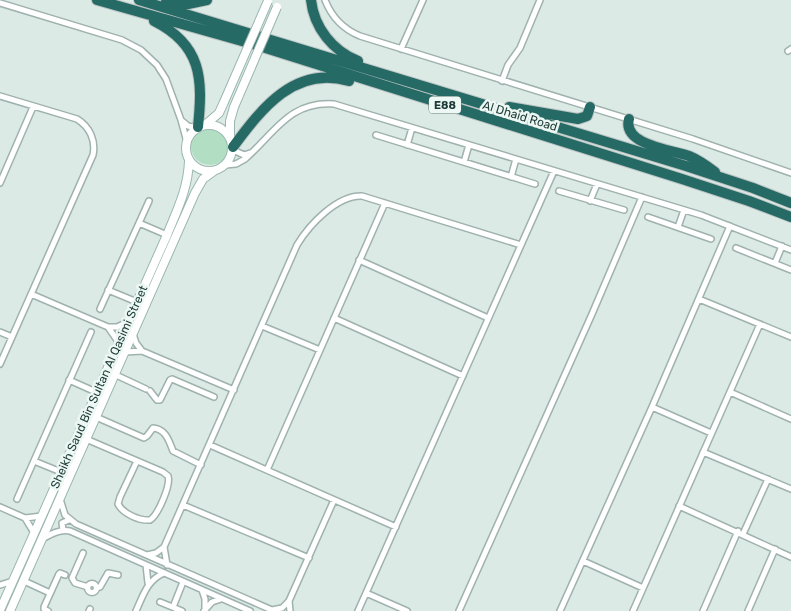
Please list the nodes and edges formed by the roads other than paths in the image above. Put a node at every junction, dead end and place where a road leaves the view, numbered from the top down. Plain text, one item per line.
1 (97, 0) edge
2 (139, 0) edge
3 (156, 0) edge
4 (207, 0) edge
5 (311, 0) edge
6 (325, 0) edge
7 (422, 0) edge
8 (540, 0) edge
9 (269, 1) edge
10 (278, 3) edge
11 (0, 4) edge
12 (121, 7) junction
13 (401, 49) junction
14 (502, 80) junction
15 (0, 96) edge
16 (480, 103) junction
17 (33, 107) junction
18 (590, 107) junction
19 (495, 108) junction
20 (475, 115) junction
21 (629, 119) junction
22 (182, 120) junction
23 (200, 127) junction
24 (412, 128) junction
25 (376, 135) dead end
26 (230, 136) junction
27 (187, 142) junction
28 (407, 145) junction
29 (469, 145) junction
30 (233, 148) junction
31 (252, 152) junction
32 (516, 159) junction
33 (190, 161) junction
34 (464, 162) junction
35 (226, 165) junction
36 (214, 171) junction
37 (554, 171) junction
38 (791, 173) edge
39 (720, 176) junction
40 (510, 177) junction
41 (0, 183) edge
42 (535, 184) dead end
43 (596, 184) junction
44 (559, 191) dead end
45 (642, 197) junction
46 (590, 200) junction
47 (149, 201) dead end
48 (385, 203) junction
49 (791, 203) edge
50 (624, 210) dead end
51 (684, 210) junction
52 (648, 217) dead end
53 (791, 218) edge
54 (139, 222) junction
55 (730, 226) junction
56 (678, 227) junction
57 (167, 235) junction
58 (711, 239) dead end
59 (521, 245) junction
60 (782, 246) junction
61 (736, 248) dead end
62 (791, 250) edge
63 (359, 260) junction
64 (775, 263) junction
65 (791, 270) edge
66 (108, 290) junction
67 (31, 294) junction
68 (699, 299) junction
69 (137, 302) junction
70 (100, 309) dead end
71 (334, 318) junction
72 (488, 318) junction
73 (128, 322) junction
74 (760, 324) junction
75 (262, 326) junction
76 (108, 327) junction
77 (0, 332) edge
78 (91, 332) dead end
79 (133, 334) junction
80 (12, 337) junction
81 (791, 337) edge
82 (119, 343) junction
83 (142, 350) junction
84 (320, 350) junction
85 (125, 352) junction
86 (0, 364) edge
87 (116, 375) junction
88 (463, 376) junction
89 (69, 380) junction
90 (234, 390) junction
91 (96, 392) junction
92 (730, 392) junction
93 (214, 397) dead end
94 (652, 407) junction
95 (96, 417) junction
96 (791, 419) edge
97 (711, 433) junction
98 (86, 439) junction
99 (210, 446) junction
100 (703, 452) junction
101 (34, 461) junction
102 (137, 461) junction
103 (201, 465) junction
104 (267, 470) junction
105 (62, 472) junction
106 (768, 479) junction
107 (791, 489) edge
108 (60, 498) junction
109 (17, 499) dead end
110 (334, 500) junction
111 (183, 505) junction
112 (680, 506) junction
113 (0, 507) edge
114 (42, 516) junction
115 (25, 518) junction
116 (69, 520) junction
117 (396, 527) junction
118 (63, 530) junction
119 (34, 533) junction
120 (740, 533) junction
121 (42, 539) junction
122 (164, 547) junction
123 (775, 549) junction
124 (83, 553) dead end
125 (146, 555) junction
126 (791, 556) edge
127 (308, 558) junction
128 (583, 562) junction
129 (146, 565) junction
130 (168, 565) junction
131 (164, 573) junction
132 (118, 575) dead end
133 (69, 576) junction
134 (13, 580) junction
135 (24, 581) junction
136 (183, 582) junction
137 (148, 584) junction
138 (0, 585) edge
139 (643, 588) junction
140 (202, 590) junction
141 (50, 593) junction
142 (366, 593) junction
143 (221, 598) junction
144 (289, 601) junction
145 (160, 602) dead end
146 (1, 604) edge
147 (173, 607) junction
148 (205, 610) edge
149 (10, 611) edge
150 (48, 611) edge
151 (136, 611) edge
152 (182, 611) edge
153 (250, 611) edge
154 (273, 611) edge
155 (290, 611) edge
156 (358, 611) edge
157 (407, 611) edge
158 (459, 611) edge
159 (560, 611) edge
160 (632, 611) edge
161 (702, 611) edge
162 (748, 611) edge

1 - 12 highway, Al Dhaid Road / E88
2 - 16 highway, Al Dhaid Road / E88
3 - 4 highway
5 - 16 highway
6 - 13 street
7 - 13 street
8 - 14 street
9 - 23 main road, bridge
10 - 26 main road, bridge
11 - 22 street
12 - 20 highway, Al Dhaid Road / E88
12 - 23 highway
13 - 14 street
14 - 18 street
15 - 17 street
16 - 19 highway, Al Dhaid Road / E88
17 - 41 street
17 - 67 street
18 - 19 highway
18 - 21 street
19 - 39 highway, Al Dhaid Road / E88
20 - 30 highway
20 - 53 highway, Al Dhaid Road / E88
21 - 38 street
21 - 39 highway
22 - 23 street
22 - 27 street
23 - 26 main road
23 - 27 main road
24 - 28 street
24 - 29 street
24 - 31 street
25 - 28 street
26 - 30 main road
27 - 33 main road
28 - 34 street
29 - 32 street
29 - 34 street
30 - 31 street
30 - 35 main road
31 - 35 street
32 - 37 street
32 - 40 street
33 - 36 main road
33 - 57 main road, Sheikh Saud Bin Sultan Al Qasimi Street
34 - 40 street
35 - 36 main road
36 - 79 main road, Sheikh Saud Bin Sultan Al Qasimi Street
37 - 43 street
37 - 59 street
39 - 49 highway, Al Dhaid Road / E88
40 - 42 street
43 - 45 street
43 - 46 street
44 - 46 street
45 - 51 street
45 - 158 street
46 - 50 street
47 - 54 street
48 - 59 street
48 - 63 street
48 - 75 street
51 - 55 street
51 - 56 street
52 - 56 street
54 - 57 street
54 - 66 street
55 - 60 street
55 - 68 street
56 - 58 street
57 - 69 main road, Sheikh Saud Bin Sultan Al Qasimi Street
59 - 72 street
60 - 62 street
60 - 64 street
61 - 64 street
63 - 71 street
63 - 72 street
64 - 65 street
66 - 69 street
66 - 70 street
67 - 76 street
67 - 80 street
68 - 74 street
68 - 94 street
69 - 73 main road, Sheikh Saud Bin Sultan Al Qasimi Street
71 - 84 street
71 - 88 street
72 - 88 street
73 - 76 street
73 - 79 main road
73 - 82 main road, Sheikh Saud Bin Sultan Al Qasimi Street
74 - 81 street
74 - 92 street
75 - 84 street
75 - 90 street
76 - 82 street
77 - 80 street
78 - 89 street
79 - 83 street
79 - 85 main road, Sheikh Saud Bin Sultan Al Qasimi Street
80 - 86 street
82 - 91 main road, Sheikh Saud Bin Sultan Al Qasimi Street
83 - 85 street
83 - 90 street
84 - 104 street
85 - 87 main road, Sheikh Saud Bin Sultan Al Qasimi Street
87 - 93 street
87 - 95 main road, Sheikh Saud Bin Sultan Al Qasimi Street
88 - 117 street
89 - 91 street
89 - 101 street
90 - 99 street
91 - 105 main road, Sheikh Saud Bin Sultan Al Qasimi Street
92 - 96 street
92 - 97 street
94 - 97 street
94 - 128 street
95 - 98 main road, Sheikh Saud Bin Sultan Al Qasimi Street
95 - 103 street
97 - 100 street
98 - 102 street
98 - 108 main road, Sheikh Saud Bin Sultan Al Qasimi Street
99 - 103 street
99 - 104 street
100 - 106 street
100 - 112 street
101 - 105 street
101 - 109 street
102 - 102 street
103 - 111 street
104 - 110 street
105 - 114 main road, Sheikh Saud Bin Sultan Al Qasimi Street
106 - 107 street
106 - 120 street
108 - 116 street
108 - 121 main road, Sheikh Saud Bin Sultan Al Qasimi Street
110 - 117 street
110 - 127 street
111 - 122 street
111 - 127 street
112 - 120 street
112 - 139 street
113 - 115 street
114 - 115 street
114 - 119 main road, Sheikh Saud Bin Sultan Al Qasimi Street
115 - 119 street
116 - 118 street
116 - 125 street
117 - 142 street
118 - 121 street
118 - 129 street
119 - 134 main road, Sheikh Saud Bin Sultan Al Qasimi Street
120 - 123 street
120 - 161 street
121 - 135 main road, Sheikh Saud Bin Sultan Al Qasimi Street
122 - 125 street
122 - 130 street
123 - 126 street
123 - 162 street
124 - 133 street
125 - 130 street
127 - 144 street
128 - 139 street
128 - 159 street
129 - 131 street
129 - 137 street
130 - 154 street
131 - 136 street
131 - 137 street
132 - 133 street
133 - 141 street
134 - 138 street
134 - 146 main road, Sheikh Saud Bin Sultan Al Qasimi Street
135 - 141 street
135 - 149 main road, Sheikh Saud Bin Sultan Al Qasimi Street
136 - 140 street
136 - 147 street
137 - 151 street
139 - 160 street
140 - 143 street
140 - 148 street
141 - 150 street
142 - 156 street
142 - 157 street
143 - 148 street
143 - 153 street
144 - 154 street
144 - 155 street
145 - 147 street
147 - 152 street

